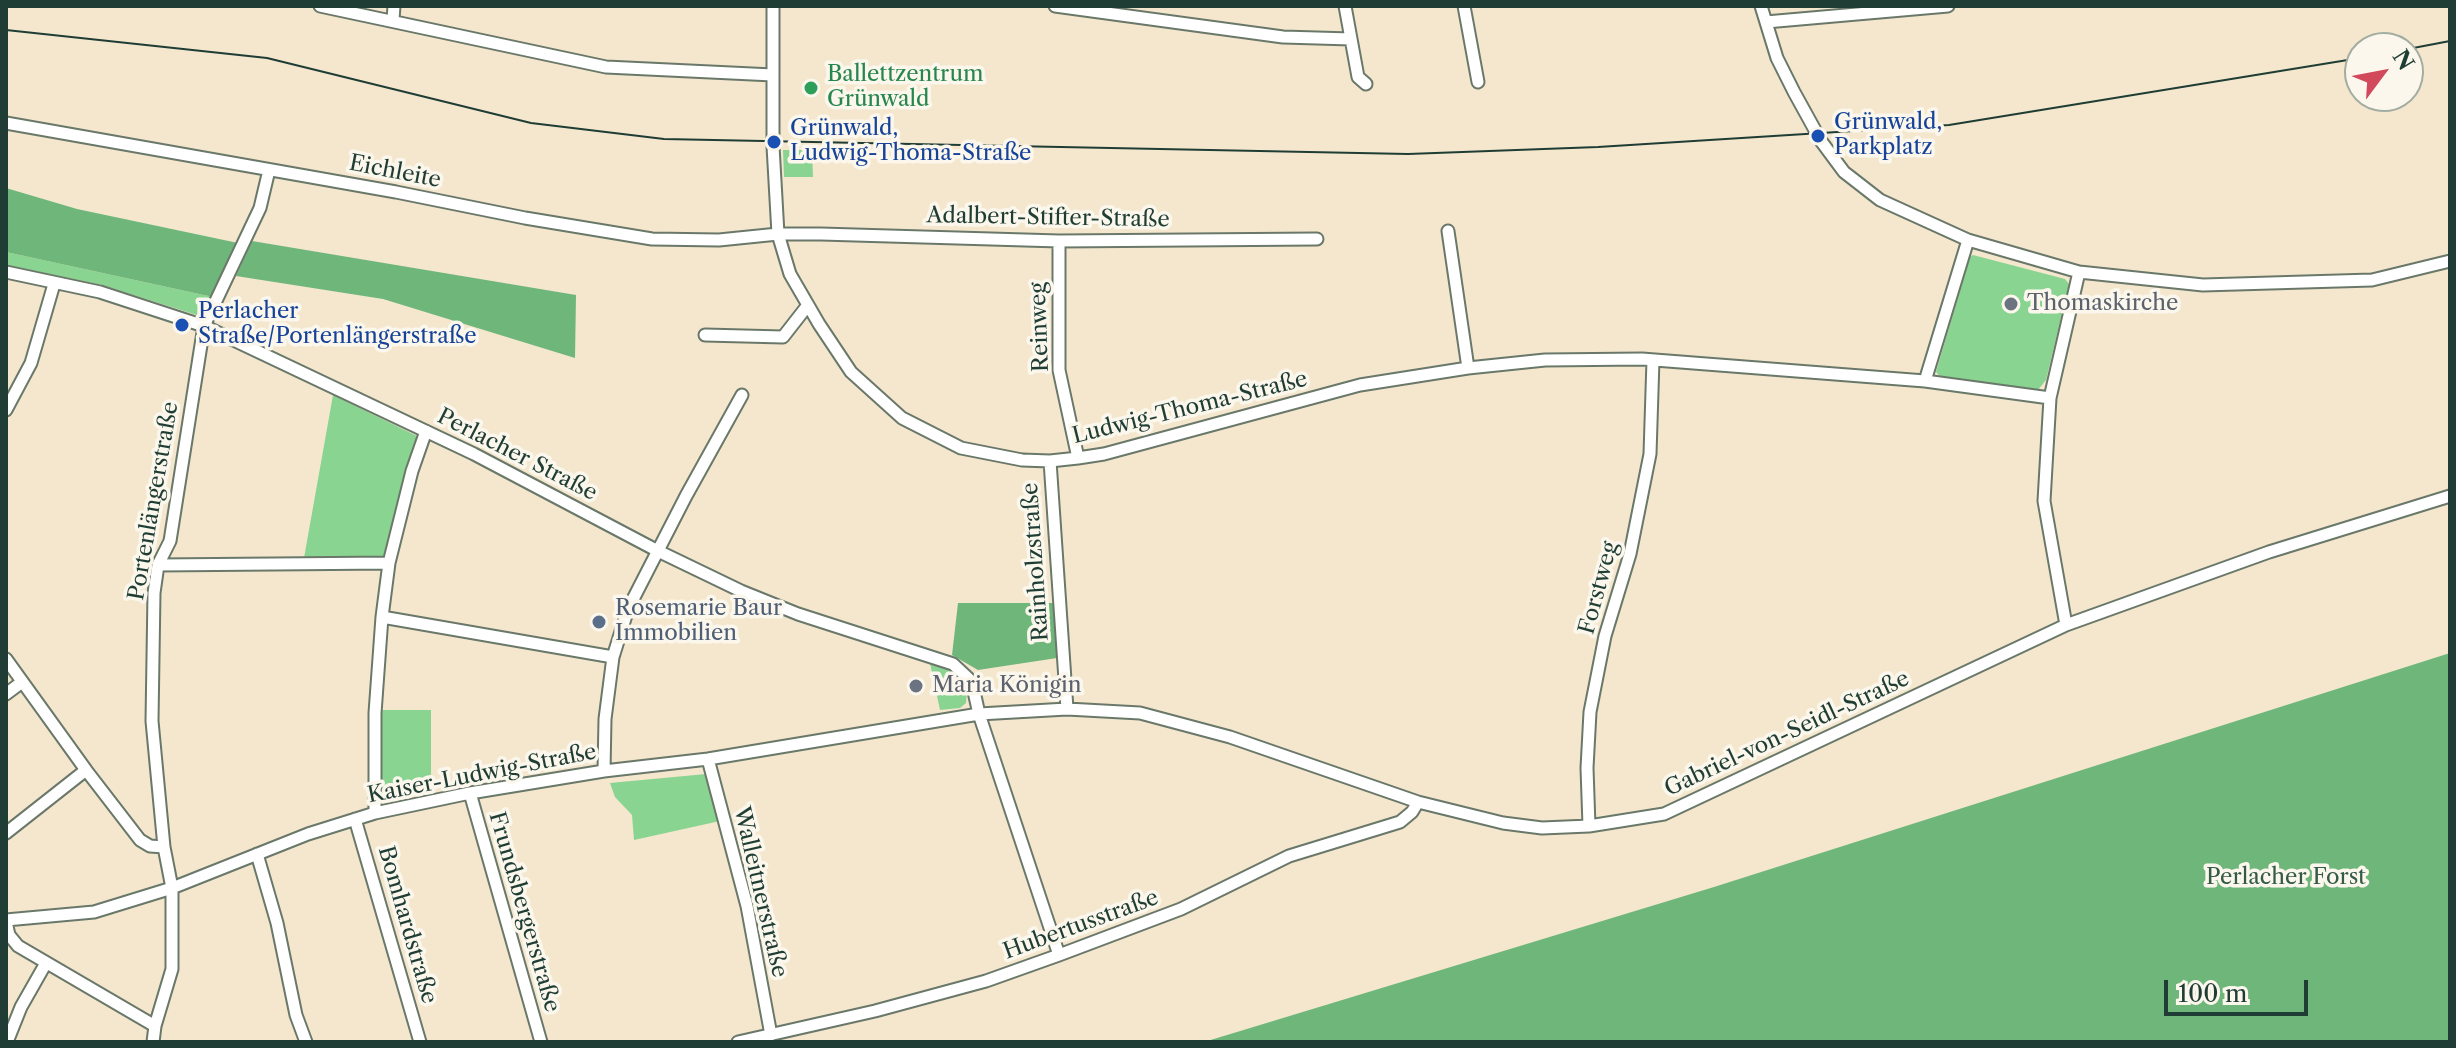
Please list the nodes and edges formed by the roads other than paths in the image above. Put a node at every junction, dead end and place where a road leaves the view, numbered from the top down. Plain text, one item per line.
1 (320, 6) edge
2 (394, 6) edge
3 (773, 6) edge
4 (1055, 6) edge
5 (1345, 6) edge
6 (1464, 6) edge
7 (1761, 6) edge
8 (1948, 6) edge
9 (393, 20) junction
10 (1766, 22) junction
11 (1351, 39) junction
12 (773, 75) junction
13 (1478, 82) dead end
14 (1366, 84) dead end
15 (6, 123) edge
16 (269, 170) junction
17 (1448, 231) dead end
18 (778, 234) junction
19 (1317, 239) dead end
20 (1968, 240) junction
21 (1059, 241) junction
22 (2450, 261) edge
23 (6, 272) edge
24 (2079, 272) junction
25 (54, 284) junction
26 (808, 305) junction
27 (204, 326) junction
28 (705, 335) dead end
29 (1653, 360) junction
30 (1468, 368) junction
31 (1925, 381) junction
32 (742, 395) dead end
33 (2050, 398) junction
34 (6, 410) edge
35 (426, 431) junction
36 (1078, 458) junction
37 (1050, 461) junction
38 (2450, 496) edge
39 (658, 551) junction
40 (389, 563) junction
41 (158, 565) junction
42 (382, 617) junction
43 (2066, 625) junction
44 (613, 657) junction
45 (6, 659) edge
46 (22, 682) junction
47 (6, 694) edge
48 (1067, 709) junction
49 (979, 714) junction
50 (708, 759) junction
51 (86, 770) junction
52 (604, 771) junction
53 (470, 793) junction
54 (1418, 802) junction
55 (375, 813) junction
56 (355, 819) junction
57 (1589, 826) junction
58 (6, 833) edge
59 (164, 847) junction
60 (257, 854) junction
61 (172, 888) junction
62 (6, 921) edge
63 (1059, 955) junction
64 (46, 963) junction
65 (155, 1026) junction
66 (771, 1035) junction
67 (7, 1042) edge
68 (153, 1042) edge
69 (306, 1042) edge
70 (420, 1042) edge
71 (541, 1042) edge
72 (738, 1042) edge

1 - 9 street
2 - 9 street
3 - 12 street, Ludwig-Thoma-Straße
4 - 11 street
5 - 11 street
6 - 13 street
7 - 10 street
8 - 10 street
9 - 12 street
10 - 20 street
11 - 14 street
12 - 18 street, Ludwig-Thoma-Straße
15 - 16 street, Eichleite
16 - 18 street, Eichleite
16 - 27 street, Portenlängerstraße
17 - 30 street
18 - 21 street, Adalbert-Stifter-Straße
18 - 26 street, Ludwig-Thoma-Straße
19 - 21 street, Adalbert-Stifter-Straße
20 - 24 street
20 - 31 street
21 - 36 street, Reinweg
22 - 24 street
23 - 25 street, Perlacher Straße
24 - 33 street
25 - 27 street, Perlacher Straße
25 - 34 street
26 - 28 street
26 - 37 street, Ludwig-Thoma-Straße
27 - 35 street, Perlacher Straße
27 - 41 street, Portenlängerstraße
29 - 30 street, Ludwig-Thoma-Straße
29 - 31 street, Ludwig-Thoma-Straße
29 - 57 street, Forstweg
30 - 36 street, Ludwig-Thoma-Straße
31 - 33 street, Ludwig-Thoma-Straße
32 - 39 street
33 - 43 street
35 - 39 street, Perlacher Straße
35 - 40 street
36 - 37 street, Ludwig-Thoma-Straße
37 - 48 street, Rainholzstraße
38 - 43 street, Gabriel-von-Seidl-Straße
39 - 44 street
39 - 49 street, Perlacher Straße
40 - 41 street
40 - 42 street
41 - 59 street, Portenlängerstraße
42 - 44 street
42 - 55 street
43 - 57 street, Gabriel-von-Seidl-Straße
44 - 52 street
45 - 46 street
46 - 47 street
46 - 51 street
48 - 49 street, Gabriel-von-Seidl-Straße
48 - 54 street, Gabriel-von-Seidl-Straße
49 - 50 street, Kaiser-Ludwig-Straße
49 - 63 street, Perlacher Straße
50 - 52 street, Kaiser-Ludwig-Straße
50 - 66 street, Walleitnerstraße
51 - 58 street
51 - 59 street
52 - 53 street, Kaiser-Ludwig-Straße
53 - 55 street, Kaiser-Ludwig-Straße
53 - 71 street, Frundsbergerstraße
54 - 57 street, Gabriel-von-Seidl-Straße
54 - 63 street, Hubertusstraße
55 - 56 street, Kaiser-Ludwig-Straße
56 - 60 street, Kaiser-Ludwig-Straße
56 - 70 street, Bomhardstraße
59 - 61 street, Portenlängerstraße
60 - 61 street, Kaiser-Ludwig-Straße
60 - 69 street
61 - 62 street, Kaiser-Ludwig-Straße
61 - 65 street, Portenlängerstraße
62 - 64 street
63 - 66 street, Hubertusstraße
64 - 65 street
64 - 67 street
65 - 68 street, Portenlängerstraße
66 - 72 street, Hubertusstraße

